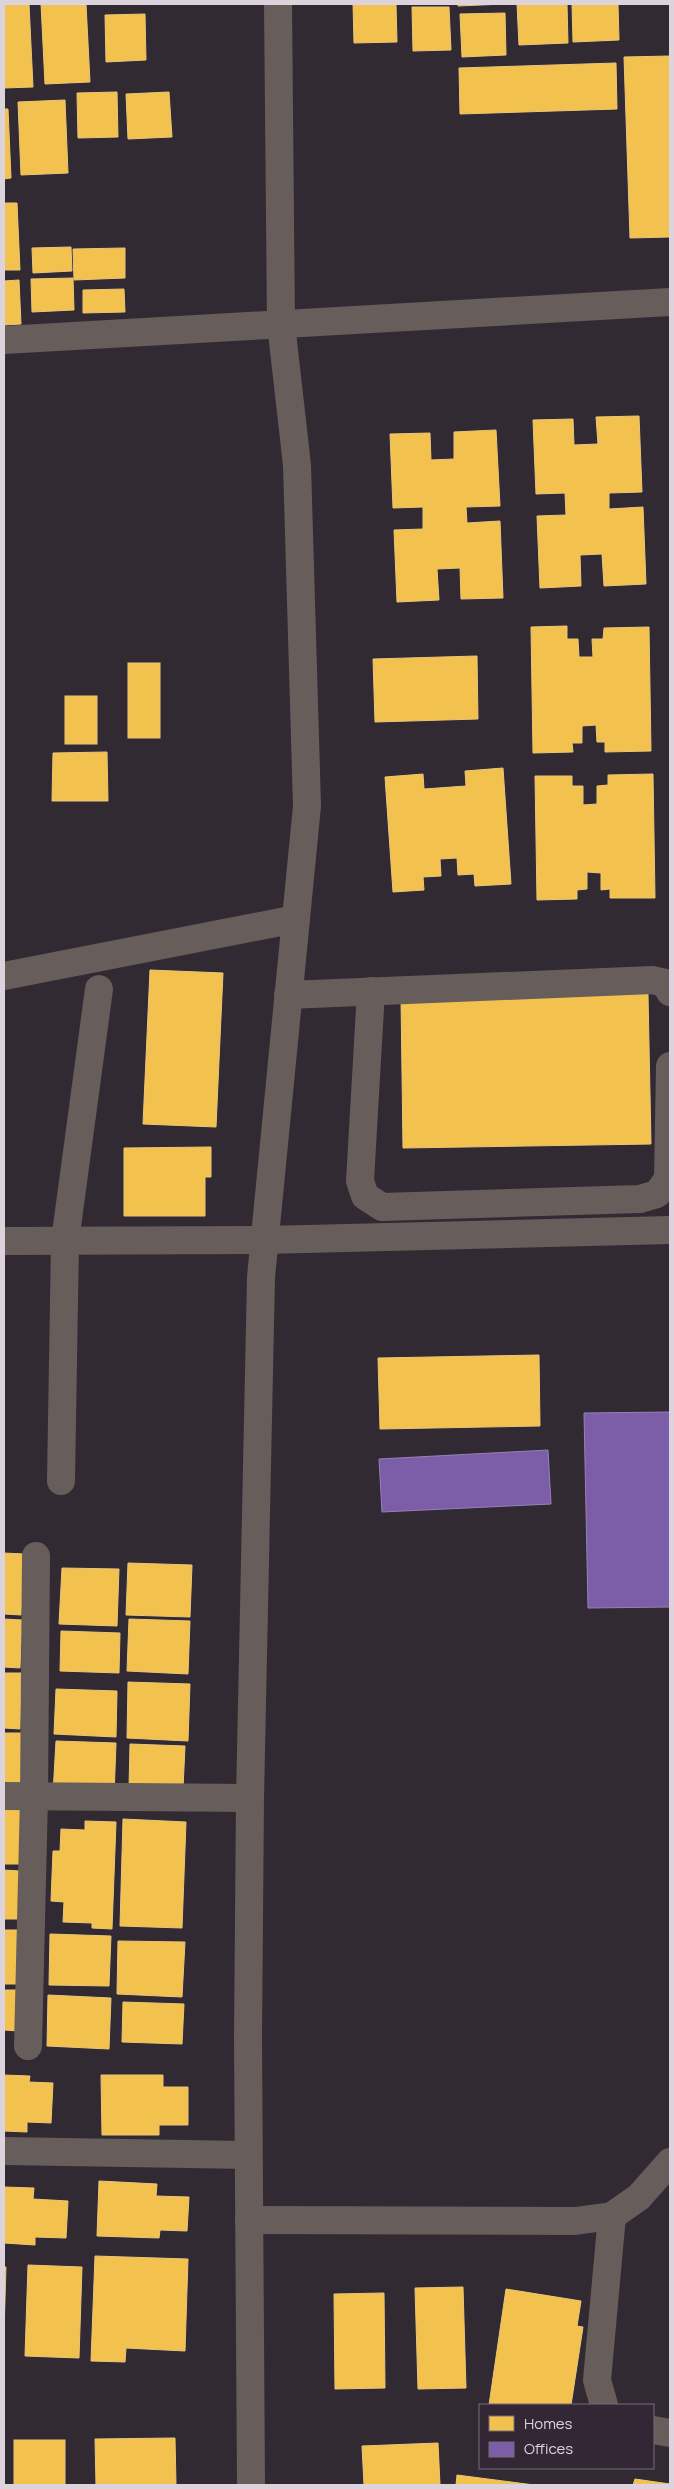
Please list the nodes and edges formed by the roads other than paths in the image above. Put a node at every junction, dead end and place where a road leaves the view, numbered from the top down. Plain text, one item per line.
1 (278, 4) edge
2 (670, 302) edge
3 (281, 324) junction
4 (4, 340) edge
5 (296, 919) junction
6 (4, 976) edge
7 (99, 989) dead end
8 (371, 991) junction
9 (670, 992) edge
10 (288, 995) junction
11 (670, 1066) edge
12 (670, 1230) edge
13 (265, 1240) junction
14 (4, 1241) edge
15 (65, 1241) junction
16 (61, 1481) dead end
17 (36, 1556) dead end
18 (4, 1796) edge
19 (34, 1797) junction
20 (250, 1798) junction
21 (28, 2046) dead end
22 (4, 2151) edge
23 (248, 2155) junction
24 (670, 2162) edge
25 (612, 2216) junction
26 (249, 2220) junction
27 (604, 2404) edge
28 (654, 2430) edge
29 (670, 2433) edge
30 (251, 2485) edge

1 - 3 street
2 - 3 street
3 - 4 street
3 - 5 street
5 - 6 street
5 - 10 street
7 - 15 street
8 - 9 street
8 - 10 street
8 - 11 street
10 - 13 street
12 - 13 street
13 - 15 street
13 - 20 street
14 - 15 street
15 - 16 street
17 - 19 street
18 - 19 street
19 - 20 street
19 - 21 street
20 - 23 street
22 - 23 street
23 - 26 street
24 - 25 street
25 - 26 street
25 - 27 street
26 - 30 street
28 - 29 street

